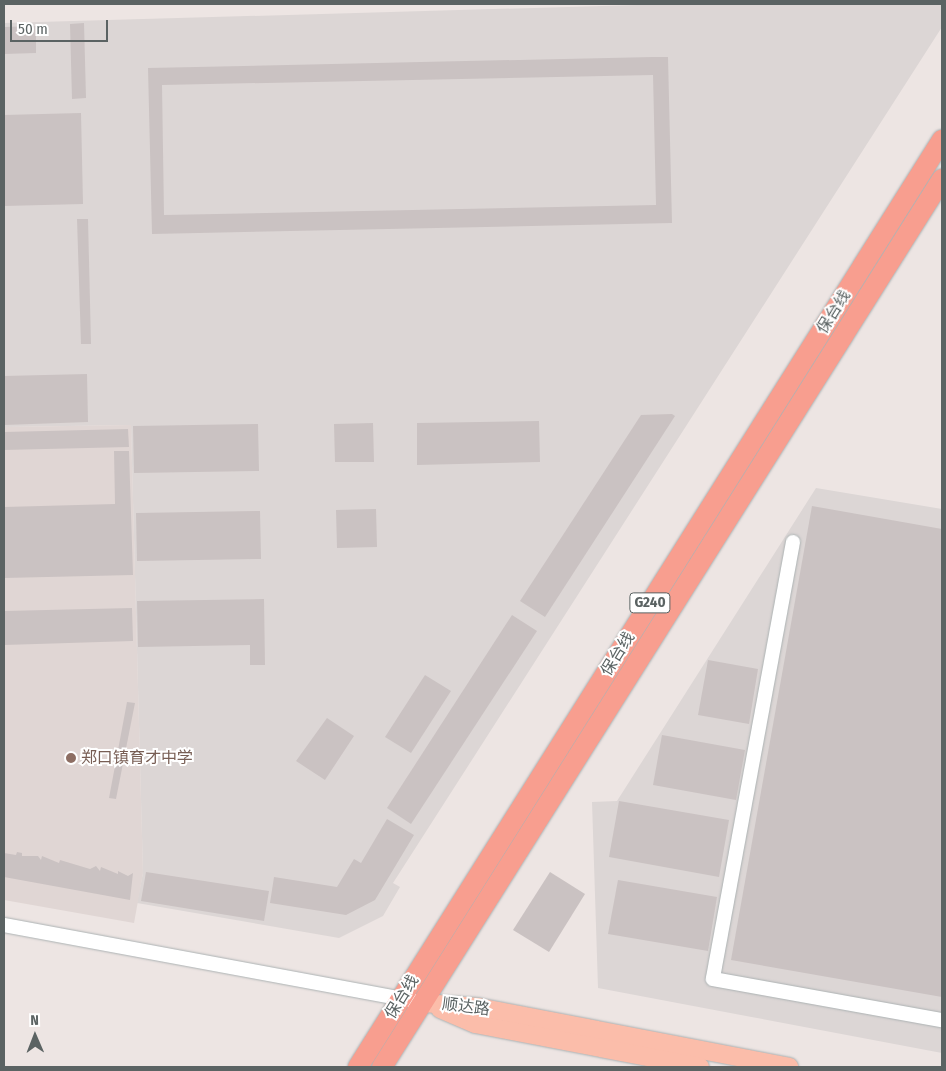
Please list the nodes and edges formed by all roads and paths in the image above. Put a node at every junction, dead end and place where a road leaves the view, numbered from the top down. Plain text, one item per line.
1 (942, 140) edge
2 (942, 179) edge
3 (793, 542) dead end
4 (4, 925) edge
5 (401, 999) junction
6 (423, 1003) junction
7 (942, 1020) edge
8 (358, 1067) edge
9 (382, 1067) edge
10 (700, 1067) edge
11 (789, 1067) edge

1 - 5 highway, 保台线 / G240
2 - 6 highway, 保台线 / G240
3 - 7 street
4 - 5 street
5 - 6 street
5 - 8 highway, 保台线 / G240
6 - 9 highway, 保台线 / G240
6 - 10 main road, 顺达路
6 - 11 main road, 顺达路

